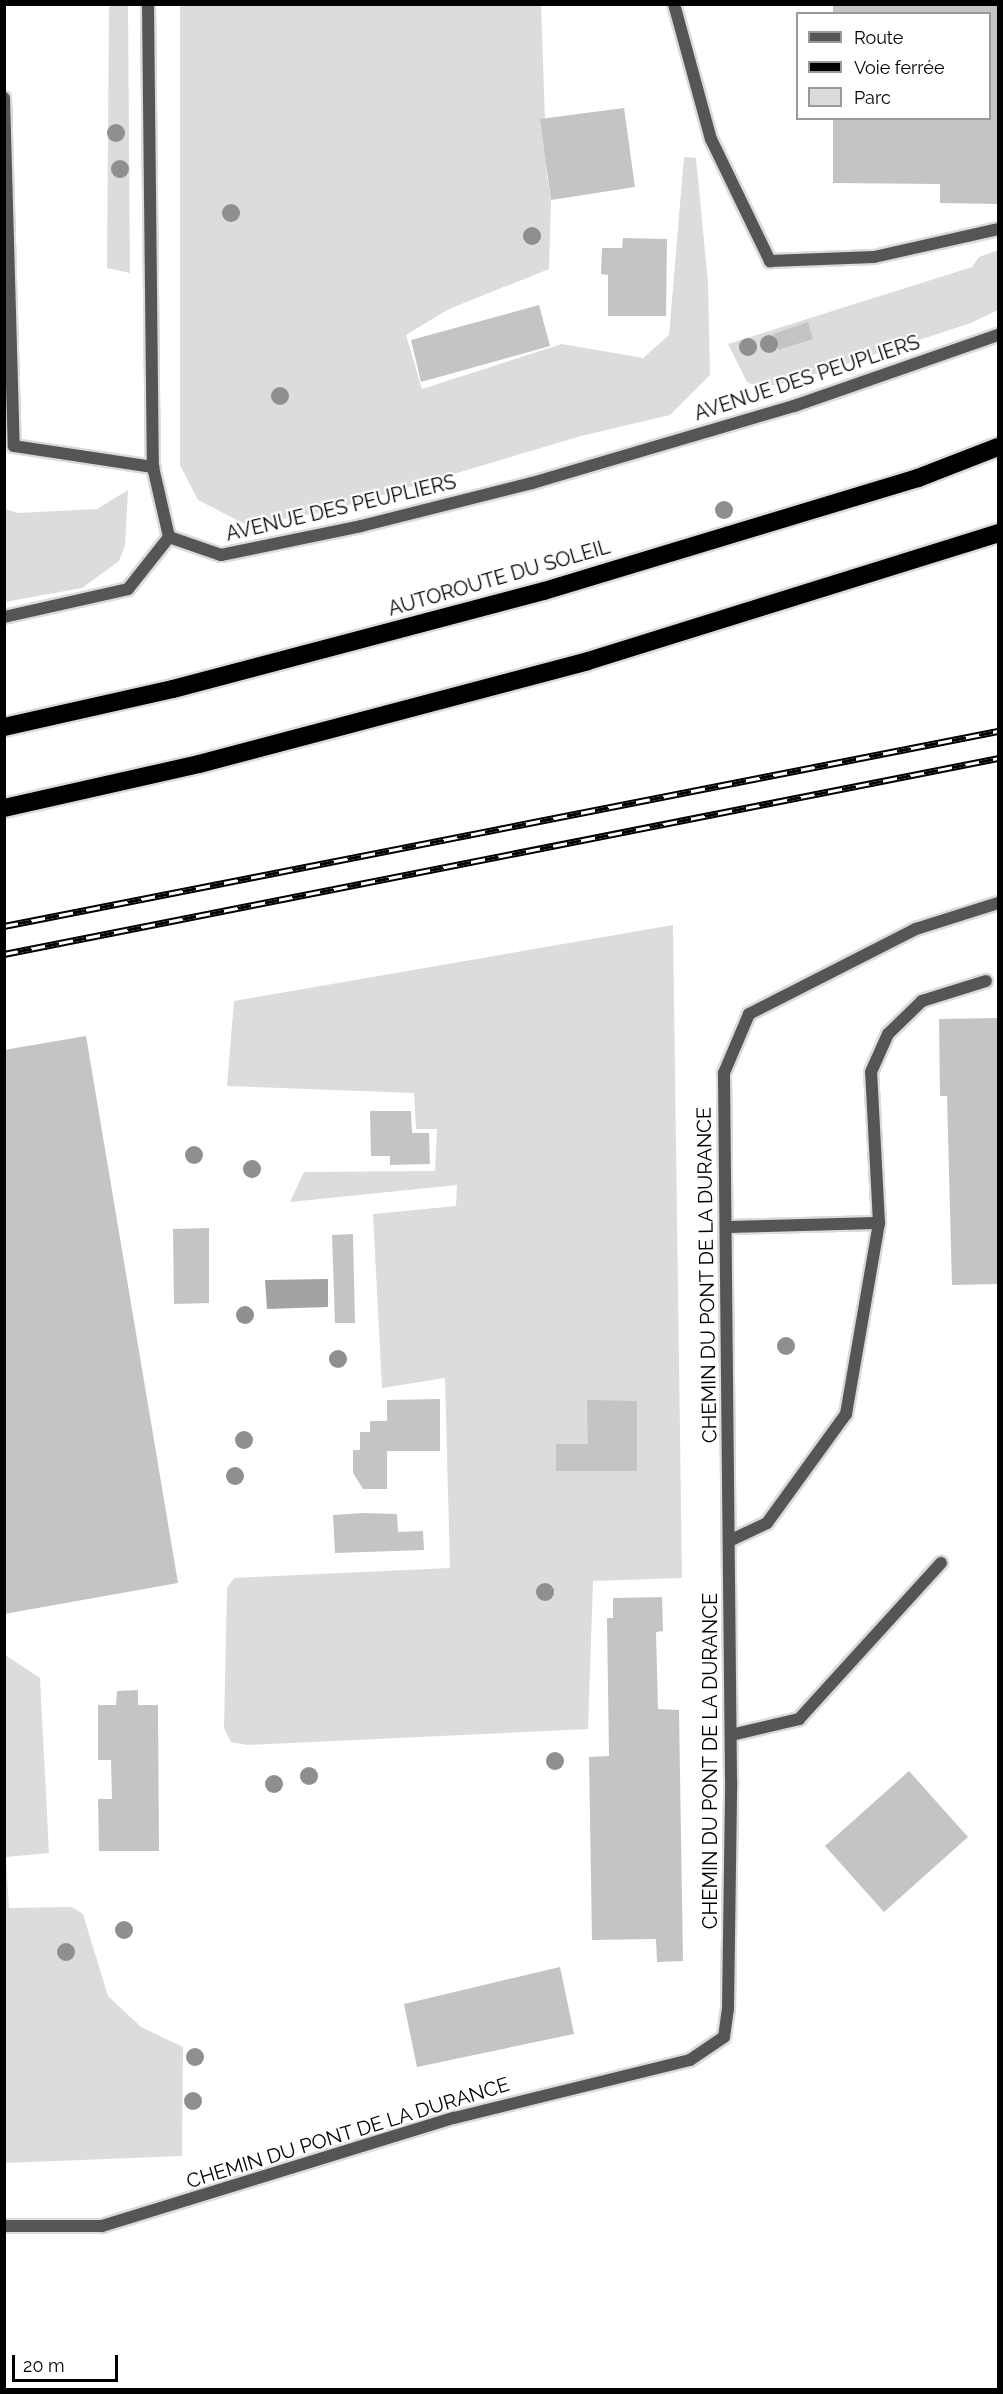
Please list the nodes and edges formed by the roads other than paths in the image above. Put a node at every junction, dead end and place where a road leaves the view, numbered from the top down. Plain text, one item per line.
1 (148, 4) edge
2 (674, 4) edge
3 (4, 98) edge
4 (999, 229) edge
5 (999, 334) edge
6 (999, 447) edge
7 (153, 467) junction
8 (999, 533) edge
9 (169, 537) junction
10 (4, 617) edge
11 (4, 727) edge
12 (4, 808) edge
13 (999, 903) edge
14 (986, 981) dead end
15 (879, 1223) junction
16 (726, 1227) junction
17 (729, 1541) junction
18 (940, 1563) dead end
19 (731, 1735) junction
20 (4, 2226) edge

1 - 7 street
2 - 4 street
3 - 7 street
5 - 9 street, AVENUE DES PEUPLIERS
6 - 11 highway, AUTOROUTE DU SOLEIL
7 - 9 street
8 - 12 highway
9 - 10 street
13 - 16 street, CHEMIN DU PONT DE LA DURANCE
14 - 15 street
15 - 16 street
15 - 17 street
16 - 17 street, CHEMIN DU PONT DE LA DURANCE
17 - 19 street, CHEMIN DU PONT DE LA DURANCE
18 - 19 street
19 - 20 street, CHEMIN DU PONT DE LA DURANCE

